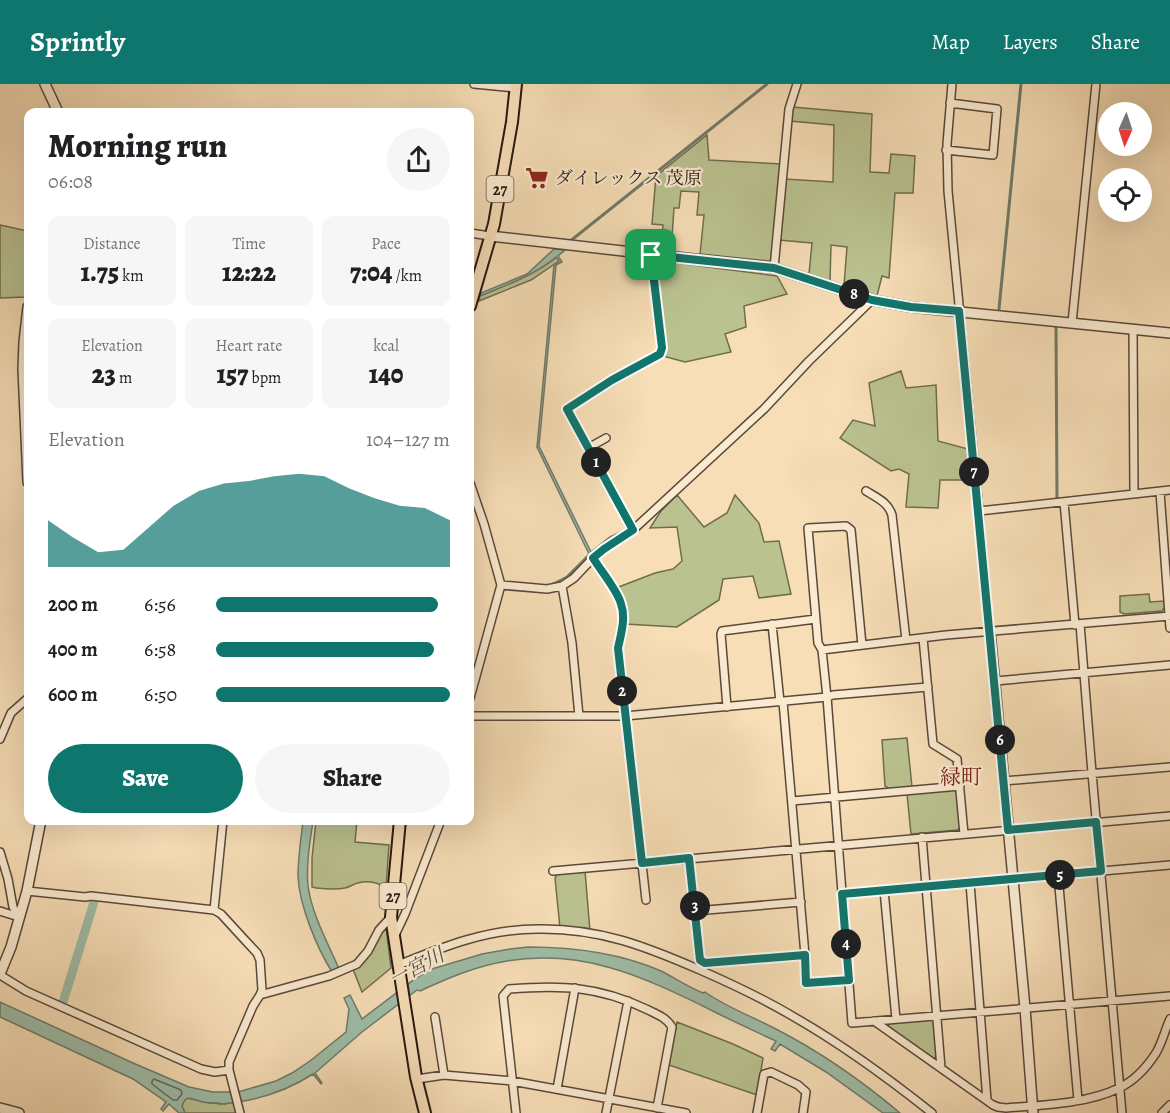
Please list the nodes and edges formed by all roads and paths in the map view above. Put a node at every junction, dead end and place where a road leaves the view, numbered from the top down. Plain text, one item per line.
1 (45, 84) edge
2 (474, 84) edge
3 (796, 84) edge
4 (952, 84) edge
5 (1095, 84) edge
6 (516, 86) edge
7 (950, 103) junction
8 (56, 108) edge
9 (946, 150) junction
10 (474, 234) edge
11 (490, 236) junction
12 (651, 255) junction
13 (774, 268) junction
14 (474, 291) edge
15 (872, 300) junction
16 (959, 311) junction
17 (1072, 323) junction
18 (1133, 329) junction
19 (1170, 333) edge
20 (24, 342) edge
21 (24, 378) edge
22 (606, 438) dead end
23 (588, 448) junction
24 (1170, 490) edge
25 (866, 491) dead end
26 (1160, 492) junction
27 (1134, 494) junction
28 (474, 495) edge
29 (1064, 502) junction
30 (979, 511) junction
31 (633, 530) junction
32 (593, 558) junction
33 (1168, 565) edge
34 (501, 585) junction
35 (562, 586) junction
36 (1170, 616) edge
37 (816, 619) junction
38 (772, 624) junction
39 (1078, 625) junction
40 (1170, 627) edge
41 (990, 632) junction
42 (923, 638) junction
43 (906, 640) junction
44 (862, 645) junction
45 (822, 650) junction
46 (1170, 665) edge
47 (1084, 673) junction
48 (995, 681) junction
49 (474, 683) edge
50 (928, 687) junction
51 (827, 697) junction
52 (24, 702) edge
53 (782, 702) junction
54 (727, 707) junction
55 (625, 716) junction
56 (474, 717) edge
57 (579, 717) junction
58 (0, 739) edge
59 (1170, 766) edge
60 (1092, 773) junction
61 (1004, 781) junction
62 (960, 786) junction
63 (834, 797) junction
64 (792, 801) junction
65 (1170, 816) edge
66 (1096, 822) junction
67 (40, 825) edge
68 (222, 825) edge
69 (400, 825) edge
70 (439, 825) edge
71 (1008, 830) junction
72 (964, 834) junction
73 (922, 837) junction
74 (838, 845) junction
75 (796, 849) junction
76 (0, 852) edge
77 (689, 858) junction
78 (642, 863) junction
79 (1170, 865) edge
80 (553, 871) dead end
81 (1101, 871) junction
82 (1058, 875) junction
83 (1013, 879) junction
84 (969, 883) junction
85 (926, 886) junction
86 (884, 890) junction
87 (27, 891) junction
88 (842, 894) junction
89 (646, 900) dead end
90 (801, 902) junction
91 (214, 910) junction
92 (0, 911) edge
93 (695, 911) junction
94 (19, 916) junction
95 (391, 917) junction
96 (394, 936) junction
97 (805, 955) junction
98 (399, 968) junction
99 (0, 975) edge
100 (849, 980) junction
101 (575, 988) junction
102 (260, 995) junction
103 (1170, 996) edge
104 (628, 1001) junction
105 (1112, 1001) junction
106 (1069, 1004) junction
107 (1025, 1008) junction
108 (980, 1012) junction
109 (936, 1016) junction
110 (435, 1017) dead end
111 (896, 1019) junction
112 (1170, 1019) edge
113 (874, 1021) junction
114 (941, 1068) junction
115 (229, 1071) junction
116 (444, 1075) junction
117 (417, 1079) junction
118 (512, 1081) junction
119 (1120, 1088) junction
120 (557, 1089) junction
121 (609, 1098) junction
122 (987, 1100) junction
123 (1078, 1100) junction
124 (1170, 1106) edge
125 (0, 1108) edge
126 (657, 1108) junction
127 (1033, 1109) edge
128 (426, 1110) edge
129 (19, 1113) edge
130 (240, 1113) edge
131 (516, 1113) edge
132 (606, 1113) edge
133 (686, 1113) edge
134 (757, 1113) edge
135 (803, 1113) edge
136 (932, 1113) edge
137 (1122, 1113) edge
138 (1162, 1113) edge

1 - 8 street
2 - 6 street
3 - 13 street
4 - 7 street
5 - 17 street
6 - 11 main road, 27
7 - 9 street
7 - 9 street
9 - 16 street
10 - 11 street
11 - 12 street
11 - 14 main road, 27
12 - 13 street
12 - 23 street
13 - 15 street
15 - 16 street
15 - 31 street
16 - 17 street
16 - 30 street
17 - 18 street
18 - 19 street
18 - 27 street
20 - 21 street
22 - 23 street
23 - 31 street
24 - 26 street
25 - 43 street
26 - 27 street
26 - 33 street
27 - 29 street
28 - 34 street
29 - 30 street
29 - 39 street
30 - 41 street
31 - 32 street
32 - 35 street
32 - 55 street
33 - 36 street
34 - 35 street
34 - 49 street
35 - 57 street
36 - 39 street
36 - 40 street
37 - 38 street
37 - 44 street
37 - 45 street
38 - 53 street
38 - 54 street
39 - 41 street
39 - 47 street
41 - 42 street
41 - 48 street
42 - 43 street
42 - 50 street
43 - 44 street
44 - 45 street
45 - 51 street
46 - 47 street
47 - 48 street
47 - 60 street
48 - 61 street
50 - 51 street
50 - 62 street
51 - 53 street
51 - 63 street
52 - 58 street
53 - 54 street
53 - 64 street
54 - 55 street
55 - 57 street
55 - 78 street
56 - 57 street
59 - 60 street
60 - 61 street
60 - 66 street
61 - 71 street
62 - 63 street
62 - 72 street
63 - 64 street
63 - 74 street
64 - 75 street
65 - 66 street
66 - 71 street
66 - 81 street
67 - 87 street
68 - 91 street
69 - 95 main road, 27
70 - 96 street
71 - 72 street
71 - 83 street
72 - 73 street
73 - 74 street
73 - 85 street
74 - 75 street
74 - 88 street
75 - 77 street
75 - 90 street
76 - 94 street
77 - 78 street
77 - 93 street
78 - 80 street
78 - 89 street
79 - 81 street
81 - 82 street
81 - 105 street
82 - 83 street
82 - 106 street
83 - 84 street
83 - 107 street
84 - 85 street
84 - 108 street
85 - 86 street
85 - 109 street
86 - 88 street
86 - 111 street
87 - 91 street
87 - 94 street
88 - 100 street
90 - 93 street
90 - 97 street
91 - 102 street
92 - 94 street
93 - 97 street
94 - 99 street
95 - 96 main road, 27
95 - 102 street
96 - 98 main road, 27
97 - 100 street
98 - 117 main road, 27
98 - 136 street
99 - 115 street
100 - 113 street
101 - 104 street
101 - 118 street
101 - 120 street
102 - 115 street
103 - 105 street
104 - 121 street
104 - 126 street
105 - 106 street
105 - 119 street
106 - 107 street
106 - 123 street
107 - 108 street
107 - 127 street
108 - 109 street
108 - 122 street
109 - 111 street
109 - 114 street
110 - 116 street
111 - 113 street
112 - 119 street
113 - 114 street
114 - 122 street
115 - 130 street
116 - 117 street
116 - 118 street
117 - 128 main road, 27
118 - 120 street
118 - 131 street
119 - 123 street
119 - 137 street
120 - 121 street
121 - 126 street
121 - 132 street
122 - 127 street
123 - 127 street
124 - 138 street
125 - 129 street
126 - 133 street
134 - 135 street

